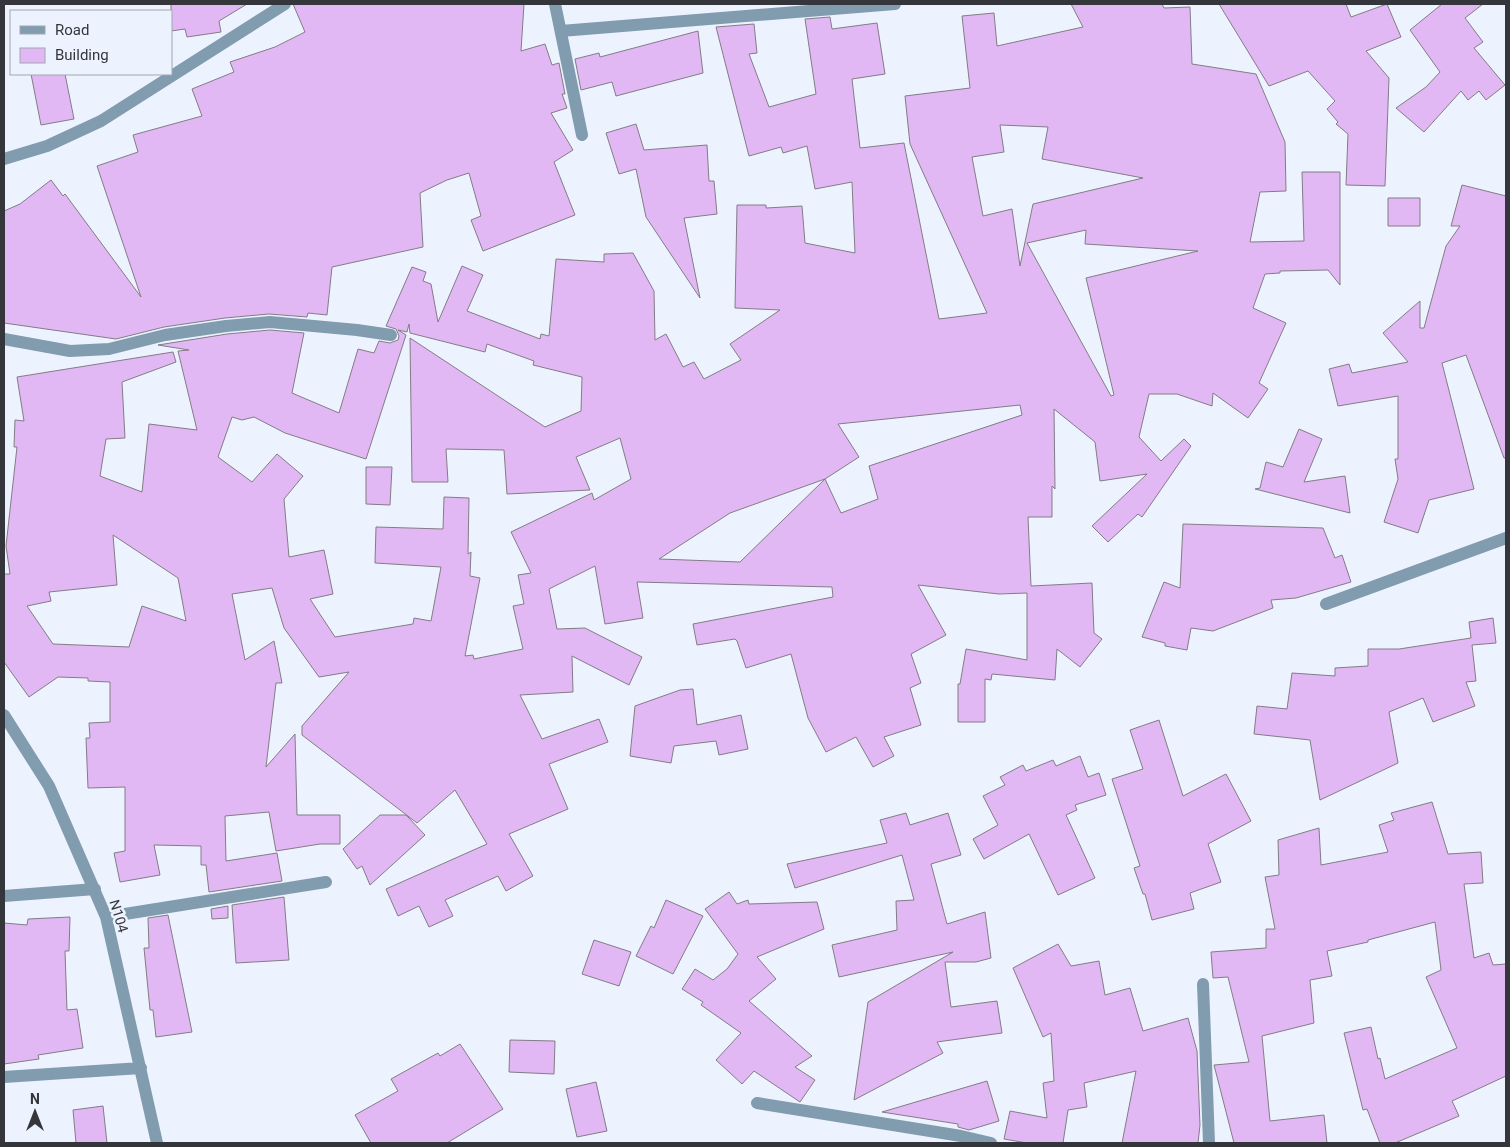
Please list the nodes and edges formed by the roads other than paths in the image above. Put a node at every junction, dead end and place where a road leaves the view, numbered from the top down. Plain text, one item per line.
1 (285, 4) edge
2 (554, 4) edge
3 (892, 4) edge
4 (561, 31) junction
5 (582, 135) dead end
6 (4, 159) edge
7 (391, 335) dead end
8 (4, 339) edge
9 (1506, 538) edge
10 (1326, 604) dead end
11 (4, 715) edge
12 (326, 882) dead end
13 (95, 889) junction
14 (4, 896) edge
15 (106, 917) junction
16 (1203, 984) dead end
17 (141, 1068) junction
18 (4, 1077) edge
19 (757, 1103) dead end
20 (958, 1140) edge
21 (157, 1143) edge
22 (991, 1143) edge
23 (1209, 1143) edge

1 - 6 street
2 - 4 street
3 - 4 street
4 - 5 street
7 - 8 street
9 - 10 street
11 - 13 street, N104 / N104
12 - 15 street
13 - 14 street
13 - 15 street, N104 / N104
15 - 17 street, N104 / N104
16 - 23 street
17 - 18 street
17 - 21 street, N104 / N104
19 - 20 street
20 - 22 street

